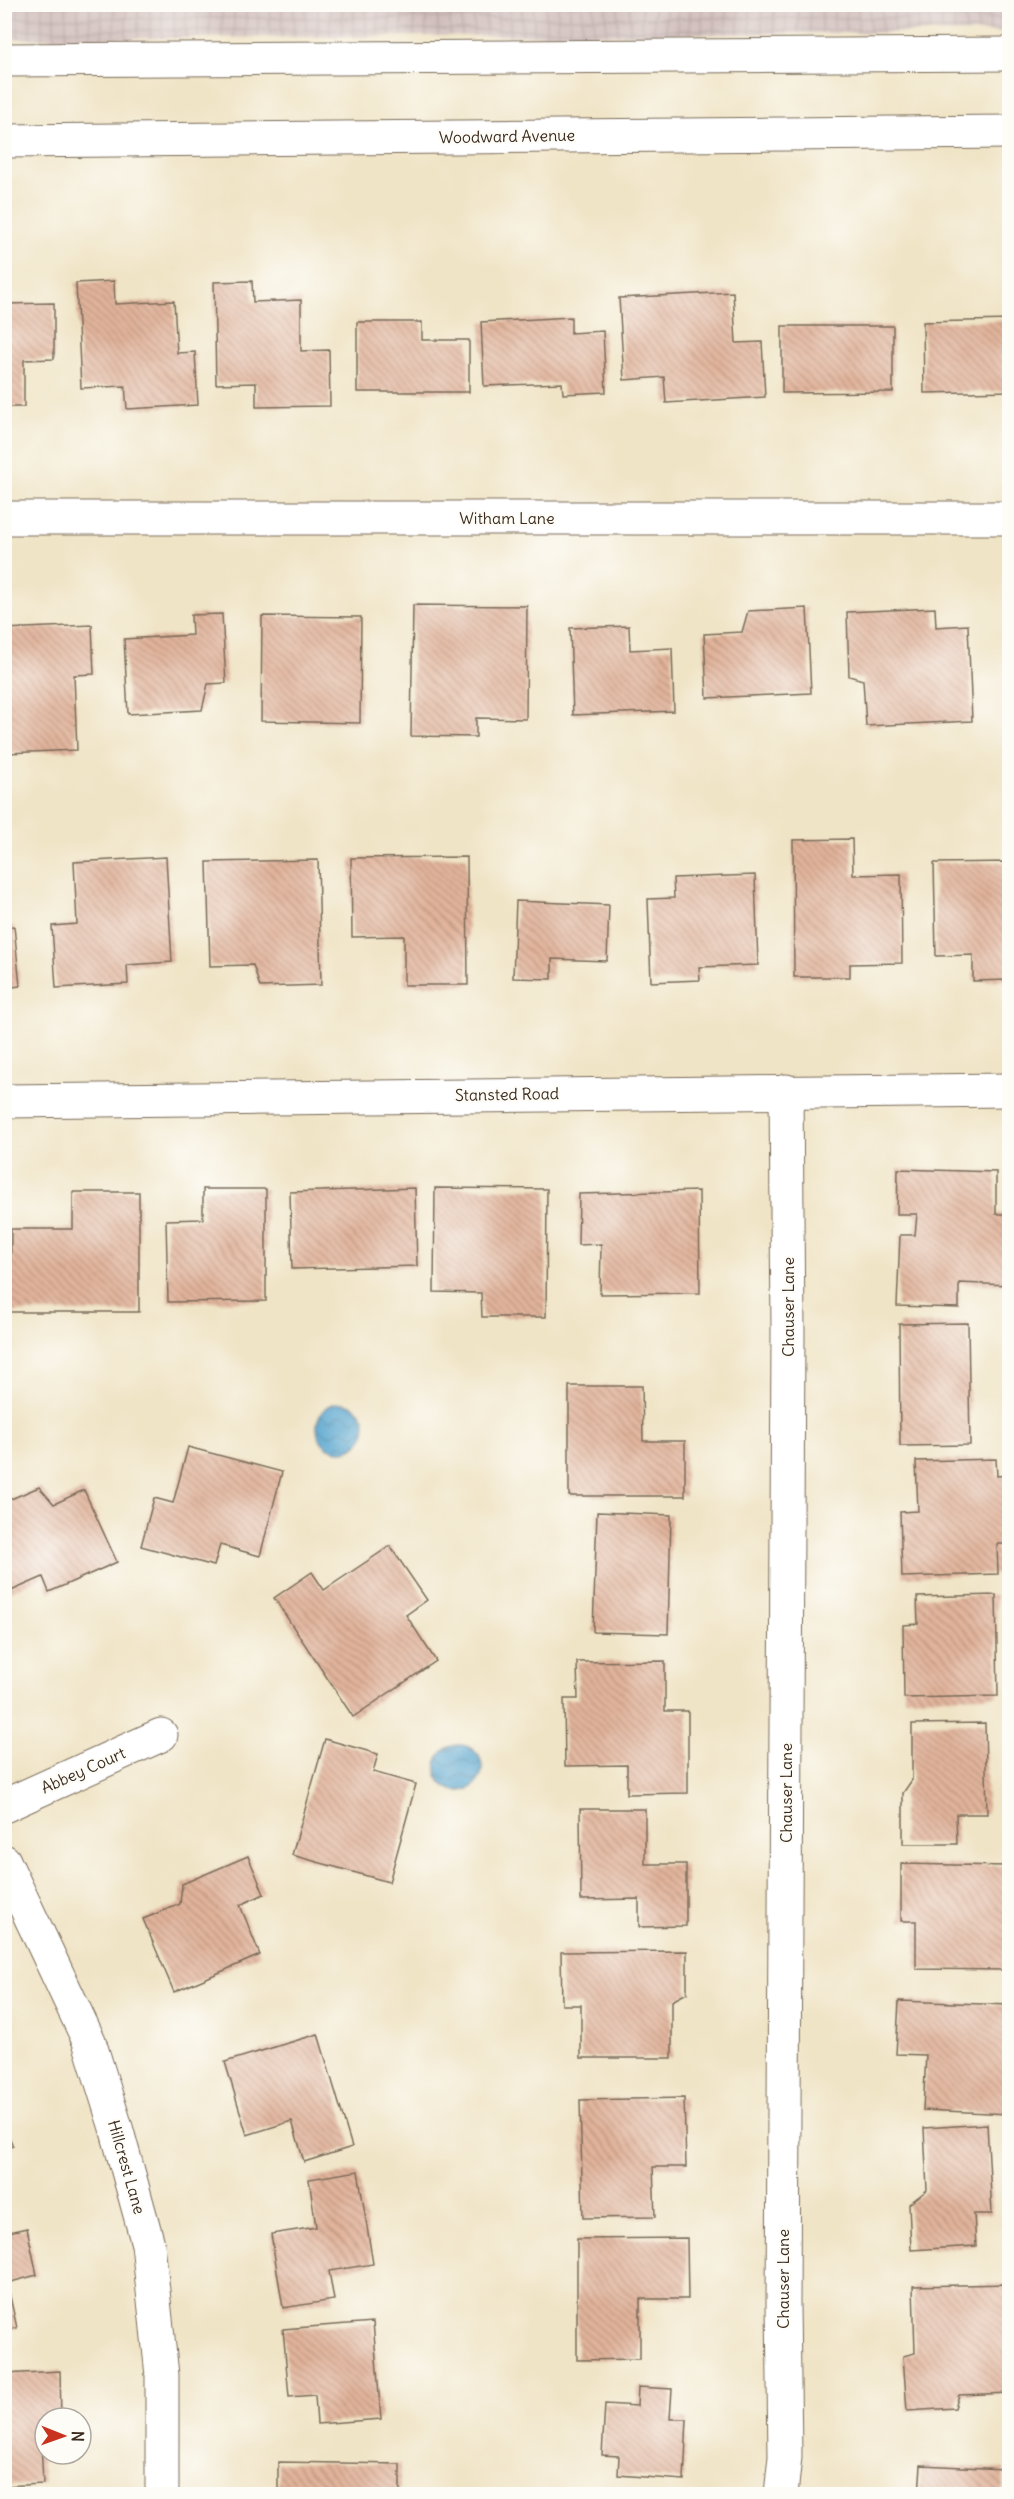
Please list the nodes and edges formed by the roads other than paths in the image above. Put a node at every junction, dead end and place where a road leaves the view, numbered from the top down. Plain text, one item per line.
1 (1010, 54) edge
2 (4, 60) edge
3 (1010, 132) edge
4 (4, 141) edge
5 (4, 518) edge
6 (1010, 518) edge
7 (1010, 1090) edge
8 (786, 1091) junction
9 (4, 1101) edge
10 (161, 1735) dead end
11 (4, 1806) edge
12 (4, 1861) edge
13 (162, 2494) edge
14 (781, 2494) edge

1 - 2 street
3 - 4 street, Woodward Avenue
5 - 6 street, Witham Lane
7 - 8 street, Stansted Road
8 - 9 street, Stansted Road
8 - 14 street, Chauser Lane
10 - 11 street, Abbey Court
12 - 13 street, Hillcrest Lane

